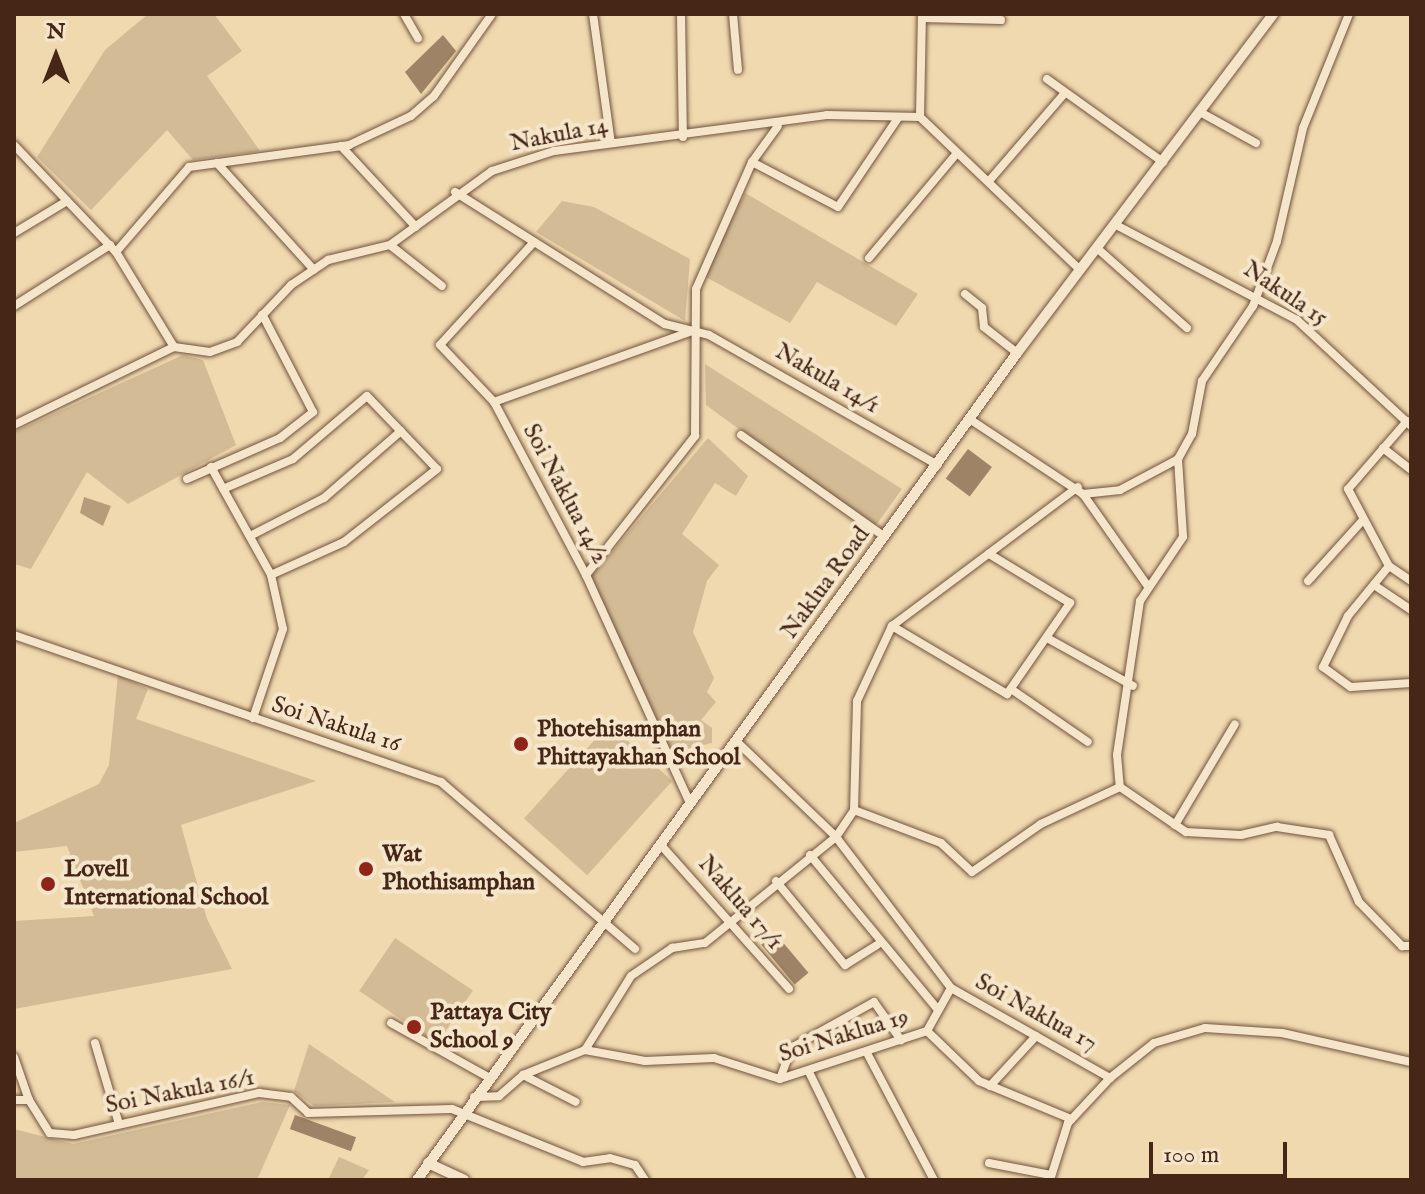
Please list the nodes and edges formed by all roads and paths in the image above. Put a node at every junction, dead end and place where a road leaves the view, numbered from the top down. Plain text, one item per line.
1 (404, 14) edge
2 (492, 14) edge
3 (593, 14) edge
4 (681, 14) edge
5 (733, 14) edge
6 (1273, 14) edge
7 (1349, 14) edge
8 (922, 16) edge
9 (1001, 20) dead end
10 (418, 38) dead end
11 (738, 70) dead end
12 (1047, 79) dead end
13 (1065, 93) junction
14 (1200, 112) junction
15 (920, 117) junction
16 (898, 118) junction
17 (778, 126) junction
18 (683, 137) junction
19 (611, 143) junction
20 (1256, 143) dead end
21 (14, 145) edge
22 (341, 146) junction
23 (957, 153) junction
24 (752, 162) junction
25 (1163, 162) junction
26 (217, 163) junction
27 (989, 181) junction
28 (455, 192) junction
29 (67, 201) junction
30 (1116, 225) junction
31 (416, 227) junction
32 (14, 233) edge
33 (534, 242) junction
34 (390, 245) junction
35 (113, 249) junction
36 (1098, 249) junction
37 (869, 258) dead end
38 (314, 270) junction
39 (1080, 270) junction
40 (442, 286) dead end
41 (965, 294) dead end
42 (1257, 294) junction
43 (14, 306) edge
44 (262, 314) junction
45 (1187, 328) dead end
46 (696, 330) junction
47 (174, 347) junction
48 (1017, 353) junction
49 (494, 402) junction
50 (971, 420) junction
51 (1410, 424) edge
52 (14, 425) edge
53 (401, 431) junction
54 (741, 435) dead end
55 (1383, 448) junction
56 (1178, 459) junction
57 (938, 465) junction
58 (211, 467) junction
59 (1411, 470) edge
60 (187, 479) dead end
61 (223, 489) junction
62 (1080, 491) junction
63 (1363, 520) junction
64 (250, 536) junction
65 (885, 537) junction
66 (989, 554) junction
67 (1389, 566) junction
68 (271, 575) junction
69 (586, 575) junction
70 (1308, 581) dead end
71 (1411, 581) edge
72 (1147, 585) junction
73 (1374, 585) junction
74 (1411, 610) edge
75 (892, 626) junction
76 (14, 635) edge
77 (1049, 639) junction
78 (1411, 683) edge
79 (1133, 686) junction
80 (1011, 689) junction
81 (253, 718) junction
82 (1235, 724) dead end
83 (736, 741) junction
84 (1088, 742) dead end
85 (1120, 787) junction
86 (690, 803) junction
87 (854, 810) junction
88 (1175, 825) junction
89 (836, 837) junction
90 (660, 844) junction
91 (810, 855) junction
92 (776, 881) junction
93 (732, 920) junction
94 (604, 922) junction
95 (877, 945) junction
96 (1411, 946) edge
97 (635, 949) dead end
98 (951, 988) junction
99 (789, 989) dead end
100 (938, 1010) junction
101 (391, 1023) dead end
102 (927, 1031) junction
103 (1036, 1036) junction
104 (901, 1040) junction
105 (95, 1043) dead end
106 (585, 1050) junction
107 (867, 1053) junction
108 (14, 1057) edge
109 (1411, 1062) edge
110 (809, 1072) junction
111 (523, 1075) junction
112 (488, 1077) junction
113 (1110, 1078) junction
114 (780, 1079) junction
115 (990, 1086) junction
116 (473, 1097) junction
117 (14, 1100) edge
118 (29, 1100) junction
119 (576, 1102) dead end
120 (463, 1113) junction
121 (1071, 1119) junction
122 (119, 1124) junction
123 (428, 1163) junction
124 (989, 1163) dead end
125 (1051, 1178) edge
126 (417, 1180) edge
127 (464, 1180) edge
128 (645, 1180) edge
129 (862, 1180) edge
130 (934, 1180) edge

1 - 10 street
2 - 22 street
3 - 19 street
4 - 18 street
5 - 11 street
6 - 14 street, Naklua Road
7 - 42 street
8 - 9 street
8 - 15 street
12 - 13 street
13 - 25 street
13 - 27 street
14 - 20 street
14 - 25 street, Naklua Road
15 - 16 street, Nakula 14
15 - 23 street
16 - 17 street, Nakula 14
16 - 24 street
17 - 18 street, Nakula 14
17 - 24 street
18 - 19 street, Nakula 14
19 - 28 street, Nakula 14
21 - 29 street
22 - 26 street
22 - 31 street
23 - 27 street
23 - 37 street
24 - 46 street
25 - 30 street, Naklua Road
26 - 35 street
26 - 38 street
27 - 39 street
28 - 31 street, Nakula 14
28 - 33 street, Nakula 14/1
29 - 32 street
29 - 35 street
30 - 36 street, Naklua Road
30 - 42 street, Nakula 15
31 - 34 street, Nakula 14
33 - 46 street, Nakula 14/1
33 - 49 street, Soi Naklua 14/2
34 - 38 street, Nakula 14
34 - 40 street
35 - 43 street
35 - 47 street
36 - 39 street, Naklua Road
36 - 45 street
38 - 44 street, Nakula 14
39 - 48 street, Naklua Road
41 - 48 street
42 - 51 street, Nakula 15
42 - 56 street
44 - 47 street, Nakula 14
44 - 58 street
46 - 49 street
46 - 57 street, Nakula 14/1
46 - 69 street
47 - 52 street, Nakula 14
48 - 50 street, Naklua Road
49 - 69 street, Soi Naklua 14/2
50 - 57 street, Naklua Road
50 - 62 street
51 - 55 street
53 - 61 street
53 - 64 street
53 - 68 street
54 - 65 street
55 - 59 street
55 - 63 street
56 - 62 street
56 - 72 street
57 - 65 street, Naklua Road
58 - 60 street
58 - 61 street
61 - 64 street
62 - 66 street
62 - 72 street
63 - 67 street
63 - 70 street
64 - 68 street
65 - 83 street, Naklua Road
66 - 75 street
66 - 77 street
67 - 71 street
67 - 73 street
68 - 81 street
69 - 86 street, Soi Naklua 14/2
72 - 79 street
73 - 74 street
73 - 78 street
75 - 80 street
75 - 87 street
76 - 81 street, Soi Nakula 16
77 - 79 street
77 - 80 street
79 - 85 street
80 - 84 street
81 - 94 street, Soi Nakula 16
82 - 88 street
83 - 86 street, Naklua Road
83 - 89 street, Soi Naklua 17
85 - 87 street
85 - 88 street
86 - 90 street, Naklua Road
87 - 89 street
88 - 96 street
89 - 91 street
89 - 98 street, Soi Naklua 17
90 - 93 street, Naklua 17/1
90 - 94 street, Naklua Road
91 - 92 street
91 - 95 street
92 - 93 street
92 - 95 street
93 - 99 street, Naklua 17/1
93 - 106 street
94 - 97 street, Soi Nakula 16
94 - 112 street, Naklua Road
95 - 100 street
98 - 100 street
98 - 103 street, Soi Naklua 17
100 - 102 street
101 - 112 street
102 - 104 street, Soi Naklua 19
102 - 115 street, Soi Naklua 19
103 - 113 street, Soi Naklua 17
103 - 115 street
104 - 107 street, Soi Naklua 19
104 - 114 street
105 - 122 street
106 - 111 street
106 - 114 street, Soi Naklua 19
107 - 110 street, Soi Naklua 19
107 - 130 street
108 - 118 street
109 - 113 street, Soi Naklua 17
110 - 114 street, Soi Naklua 19
110 - 129 street
111 - 116 street
111 - 119 street
112 - 116 street, Naklua Road
113 - 121 street
115 - 121 street, Soi Naklua 19
116 - 120 street, Naklua Road
117 - 118 street
118 - 122 street, Soi Nakula 16/1
120 - 122 street, Soi Nakula 16/1
120 - 123 street, Naklua Road
120 - 128 street
121 - 125 street
123 - 126 street, Naklua Road
123 - 127 street
124 - 125 street

